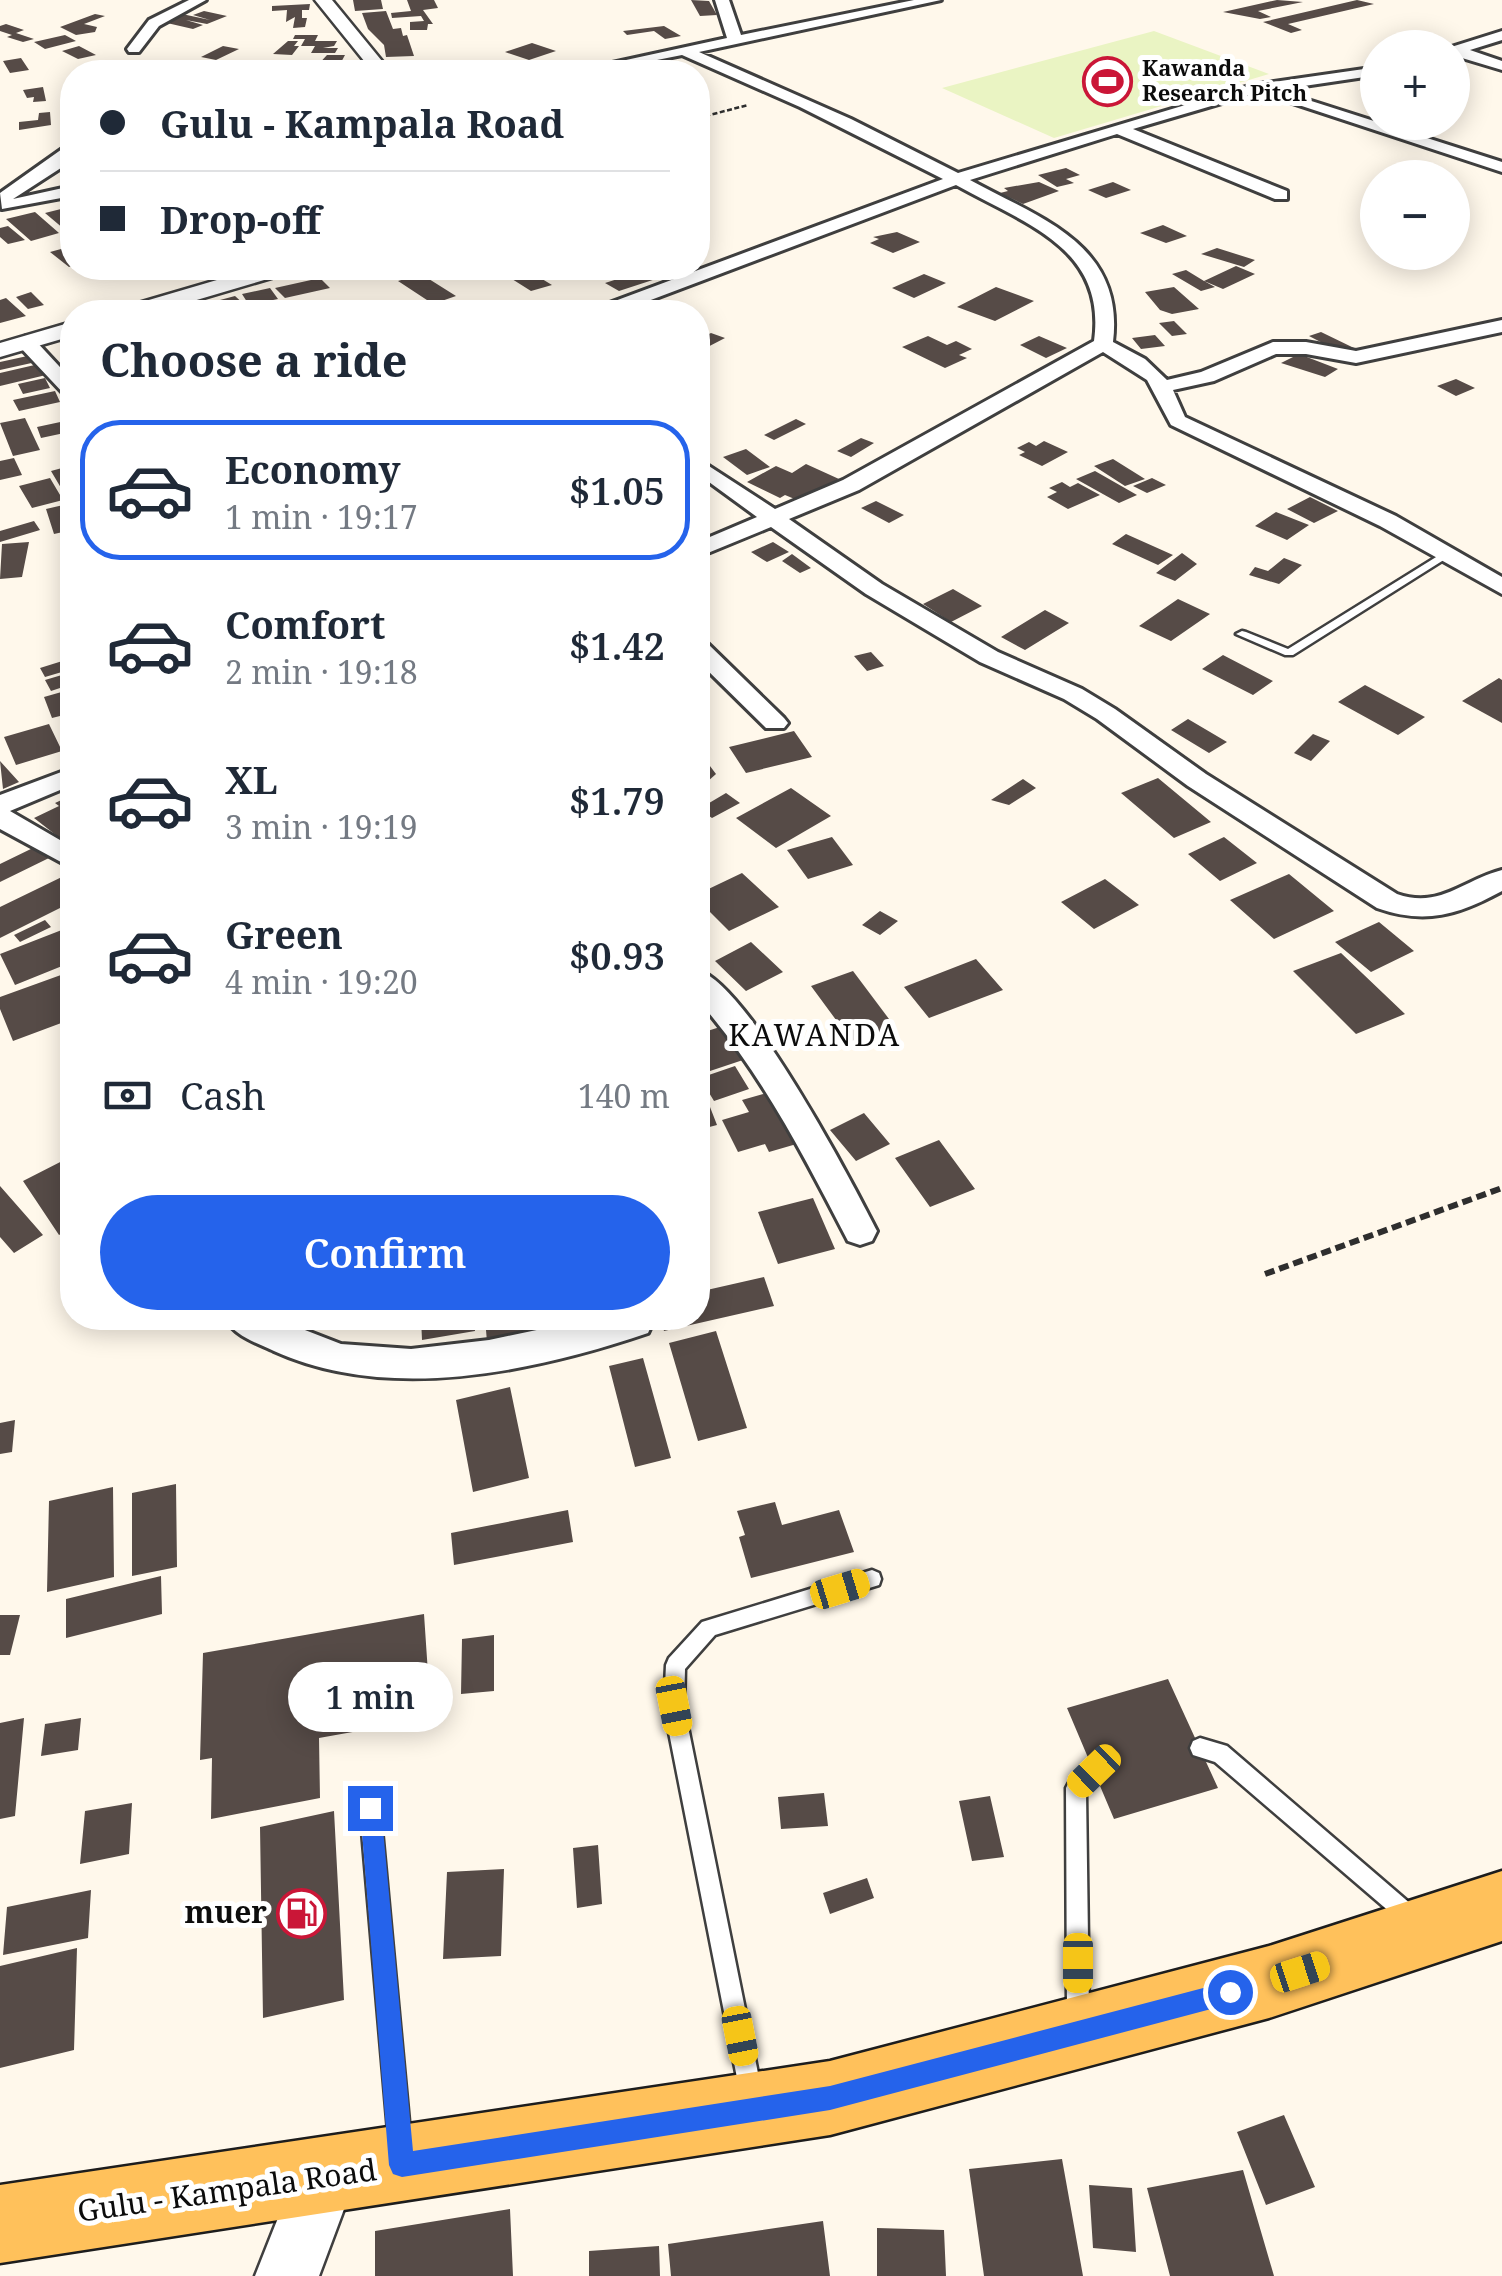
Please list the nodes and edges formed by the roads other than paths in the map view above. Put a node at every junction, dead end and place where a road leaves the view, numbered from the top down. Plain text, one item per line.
1 (199, 0) edge
2 (323, 0) edge
3 (722, 0) edge
4 (934, 0) edge
5 (1502, 34) edge
6 (735, 39) junction
7 (1470, 45) edge
8 (134, 50) dead end
9 (684, 51) junction
10 (1470, 55) edge
11 (372, 60) edge
12 (639, 60) edge
13 (703, 60) edge
14 (710, 63) edge
15 (1502, 66) edge
16 (1360, 73) edge
17 (1256, 88) junction
18 (1116, 128) junction
19 (60, 161) edge
20 (922, 162) junction
21 (1004, 162) junction
22 (1502, 166) edge
23 (960, 181) junction
24 (60, 193) edge
25 (1280, 195) dead end
26 (0, 204) edge
27 (710, 270) edge
28 (240, 280) edge
29 (685, 280) edge
30 (173, 300) edge
31 (634, 300) edge
32 (1502, 326) edge
33 (60, 332) edge
34 (26, 342) junction
35 (1103, 344) junction
36 (0, 350) edge
37 (60, 378) edge
38 (1160, 387) junction
39 (710, 472) edge
40 (776, 518) junction
41 (710, 545) edge
42 (1445, 556) junction
43 (1502, 587) edge
44 (1242, 634) dead end
45 (710, 660) edge
46 (775, 722) dead end
47 (60, 781) edge
48 (0, 805) edge
49 (0, 817) edge
50 (60, 852) edge
51 (1502, 878) edge
52 (710, 997) edge
53 (860, 1231) dead end
54 (265, 1330) edge
55 (603, 1330) edge
56 (872, 1579) dead end
57 (1200, 1748) dead end
58 (1094, 1771) dead end
59 (370, 1808) dead end
60 (1502, 1906) edge
61 (1426, 1930) junction
62 (1078, 2033) junction
63 (754, 2110) junction
64 (402, 2165) junction
65 (324, 2177) junction
66 (0, 2224) edge
67 (287, 2276) edge

1 - 8 street
2 - 11 street
3 - 6 street
4 - 6 street
5 - 7 street
6 - 9 street
9 - 12 street
9 - 13 street
10 - 15 street
14 - 20 street
16 - 17 street
17 - 18 street
17 - 22 street
18 - 21 street
18 - 25 street
19 - 26 street
20 - 21 street
20 - 23 street
21 - 23 street
23 - 27 street
23 - 35 street
24 - 26 street
28 - 30 street
29 - 31 street
32 - 38 street
33 - 34 street
34 - 36 street
34 - 37 street
35 - 38 street
35 - 40 street
38 - 42 street
39 - 40 street
40 - 41 street
40 - 51 street
42 - 43 street
42 - 44 lane
45 - 46 street
47 - 48 street
49 - 50 street
52 - 53 street
54 - 55 street
56 - 63 lane
57 - 61 lane
58 - 62 lane
59 - 64 lane
60 - 61 main road, Gulu - Kampala Road
61 - 62 main road, Gulu - Kampala Road
62 - 63 main road, Gulu - Kampala Road
63 - 64 main road, Gulu - Kampala Road
64 - 65 main road, Gulu - Kampala Road
65 - 66 main road, Gulu - Kampala Road
65 - 67 street

